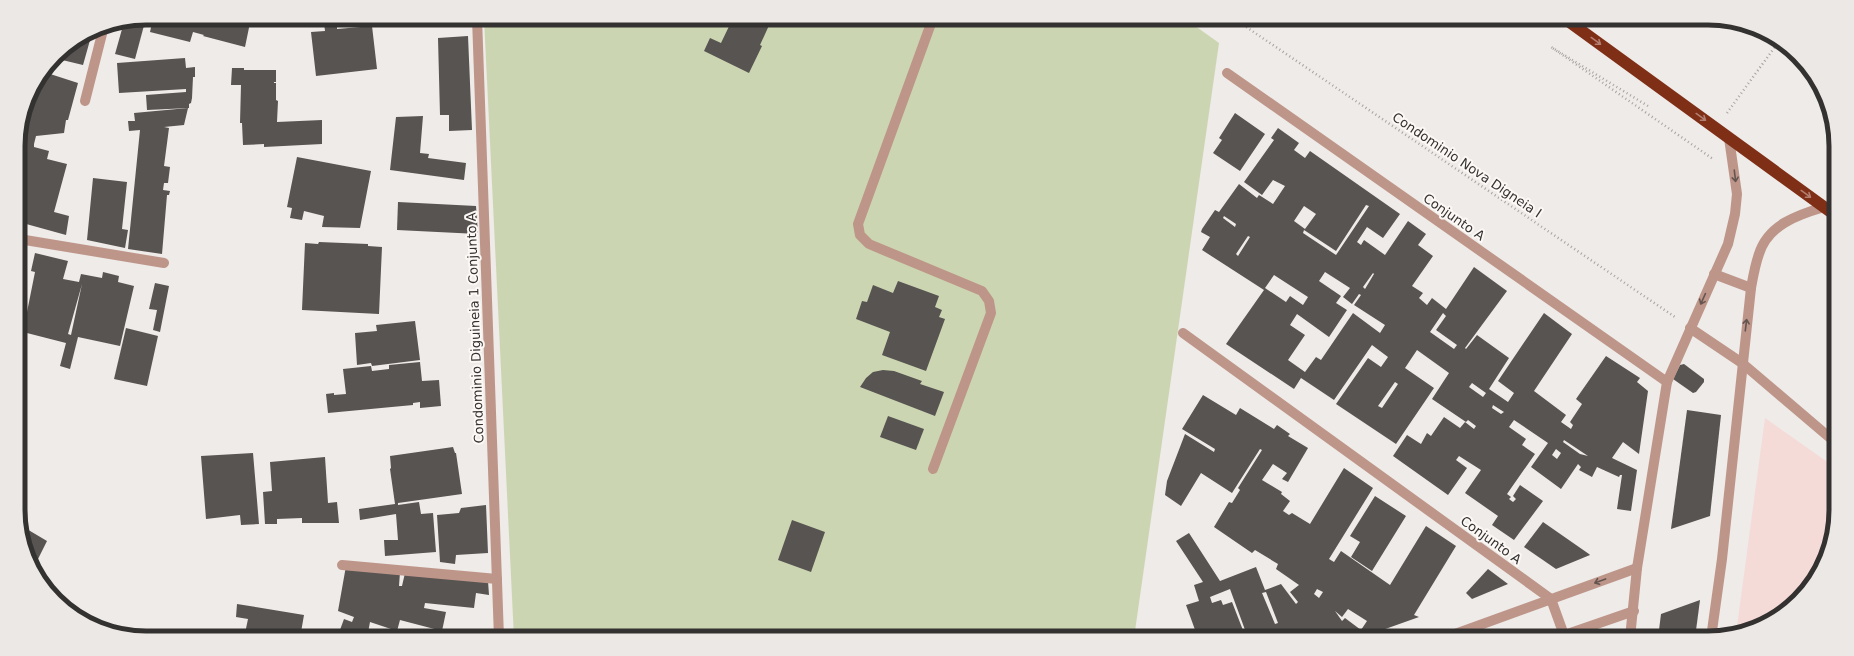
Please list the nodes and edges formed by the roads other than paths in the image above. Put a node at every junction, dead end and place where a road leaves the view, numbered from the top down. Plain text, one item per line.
1 (476, 25) edge
2 (929, 25) edge
3 (1574, 25) edge
4 (102, 33) edge
5 (1226, 73) dead end
6 (85, 101) dead end
7 (1729, 138) junction
8 (1824, 207) junction
9 (1829, 211) edge
10 (25, 240) edge
11 (164, 263) dead end
12 (1714, 274) junction
13 (1751, 288) junction
14 (1690, 328) junction
15 (1183, 333) dead end
16 (1742, 363) junction
17 (1667, 382) junction
18 (1829, 437) edge
19 (933, 469) dead end
20 (342, 565) dead end
21 (1637, 568) junction
22 (497, 579) junction
23 (1551, 599) junction
24 (1634, 611) junction
25 (499, 631) edge
26 (1463, 631) edge
27 (1559, 631) edge
28 (1575, 631) edge
29 (1631, 631) edge
30 (1712, 631) edge

1 - 22 street, Condominio Diguineia 1 Conjunto A
2 - 19 street
3 -> 7 highway
4 - 6 street
5 - 17 street, Conjunto A
7 -> 8 highway
7 -> 12 street
8 - 9 highway
8 - 13 street
10 - 11 street
12 - 13 street
12 -> 14 street
16 -> 13 street
14 - 16 street
14 - 17 street
15 - 23 street, Conjunto A
16 - 18 street
16 - 30 street
17 - 21 street
20 - 22 street
21 -> 23 street
21 - 24 street
22 - 25 street, Condominio Diguineia 1 Conjunto A
23 - 26 street
23 - 27 street
24 - 28 street
24 - 29 street

